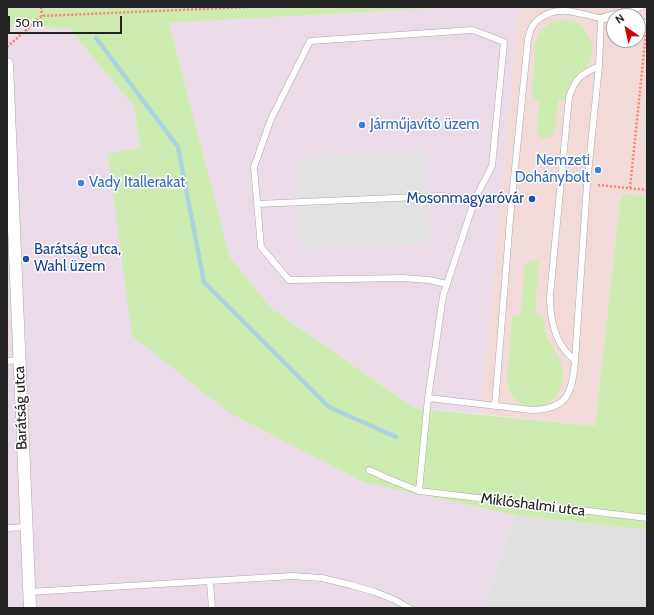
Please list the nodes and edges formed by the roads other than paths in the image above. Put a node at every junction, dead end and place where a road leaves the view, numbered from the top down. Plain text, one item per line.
1 (641, 7) edge
2 (601, 18) junction
3 (606, 19) edge
4 (7, 64) edge
5 (598, 66) junction
6 (10, 189) edge
7 (475, 198) junction
8 (257, 204) junction
9 (447, 284) junction
10 (20, 360) junction
11 (7, 361) edge
12 (575, 361) junction
13 (428, 398) junction
14 (495, 406) junction
15 (369, 470) dead end
16 (419, 491) junction
17 (647, 518) edge
18 (26, 527) junction
19 (7, 528) edge
20 (210, 582) junction
21 (29, 592) junction
22 (30, 608) edge
23 (212, 608) edge
24 (409, 608) edge

1 - 2 lane
2 - 3 lane
2 - 5 lane
2 - 14 lane
4 - 6 street, Barátság utca
5 - 12 lane
5 - 12 lane
6 - 10 street, Barátság utca
7 - 8 lane
7 - 8 lane
7 - 9 lane
8 - 9 lane
9 - 13 lane
10 - 11 lane
10 - 18 street, Barátság utca
12 - 14 lane
13 - 14 lane
13 - 16 lane
15 - 16 lane, Miklóshalmi utca
16 - 17 lane, Miklóshalmi utca
18 - 19 lane
18 - 21 street, Barátság utca
20 - 21 lane
20 - 23 lane
20 - 24 lane
21 - 22 street, Barátság utca

